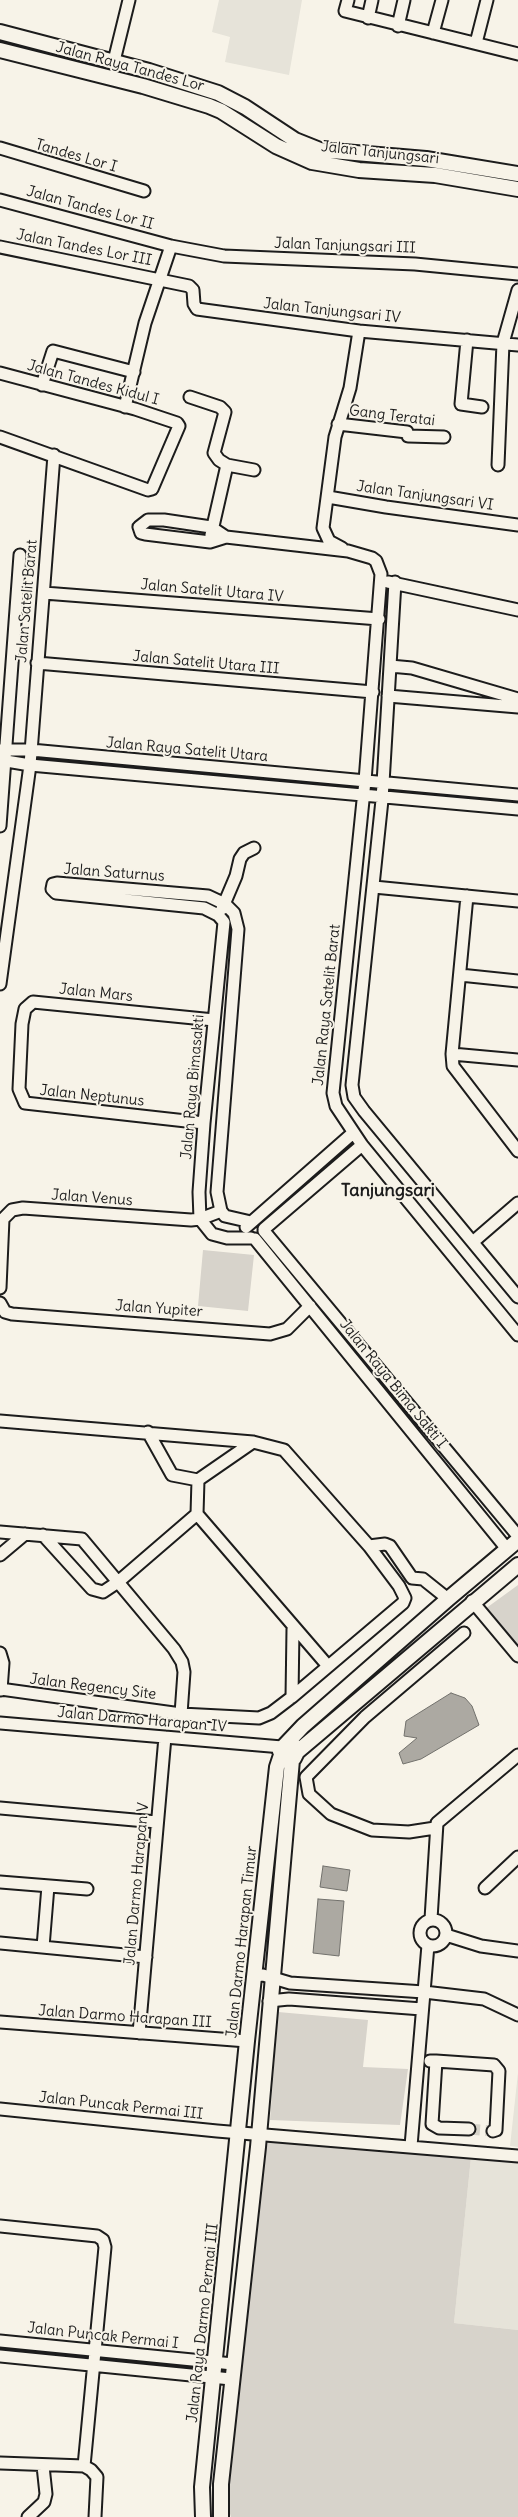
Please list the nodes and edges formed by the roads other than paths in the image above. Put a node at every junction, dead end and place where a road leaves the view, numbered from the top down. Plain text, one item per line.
1 (129, 0) edge
2 (372, 0) edge
3 (404, 0) edge
4 (442, 0) edge
5 (487, 0) edge
6 (346, 6) edge
7 (368, 18) junction
8 (398, 26) junction
9 (0, 32) edge
10 (433, 33) junction
11 (476, 43) junction
12 (0, 50) edge
13 (518, 53) edge
14 (114, 62) junction
15 (255, 114) junction
16 (246, 127) junction
17 (0, 148) edge
18 (518, 174) edge
19 (518, 189) edge
20 (144, 191) dead end
21 (0, 200) edge
22 (171, 246) junction
23 (0, 247) edge
24 (518, 274) edge
25 (162, 279) junction
26 (518, 290) edge
27 (359, 331) junction
28 (467, 340) junction
29 (502, 344) junction
30 (518, 345) edge
31 (134, 372) junction
32 (0, 373) edge
33 (42, 385) junction
34 (190, 397) dead end
35 (125, 407) junction
36 (482, 407) dead end
37 (338, 424) junction
38 (0, 437) edge
39 (444, 437) dead end
40 (53, 459) junction
41 (226, 465) junction
42 (498, 465) dead end
43 (254, 470) dead end
44 (338, 498) junction
45 (518, 525) edge
46 (211, 528) junction
47 (226, 537) junction
48 (210, 542) junction
49 (348, 551) junction
50 (20, 555) dead end
51 (381, 577) junction
52 (395, 582) junction
53 (44, 593) junction
54 (518, 610) edge
55 (379, 619) junction
56 (37, 663) junction
57 (390, 666) junction
58 (373, 692) junction
59 (388, 696) junction
60 (518, 699) edge
61 (518, 707) edge
62 (5, 749) edge
63 (28, 750) junction
64 (5, 762) edge
65 (28, 765) junction
66 (365, 781) junction
67 (383, 783) junction
68 (364, 795) junction
69 (518, 795) edge
70 (382, 796) junction
71 (518, 809) edge
72 (0, 826) edge
73 (254, 848) dead end
74 (374, 887) junction
75 (467, 896) junction
76 (518, 901) edge
77 (226, 904) junction
78 (218, 915) junction
79 (460, 975) junction
80 (518, 981) edge
81 (0, 984) edge
82 (214, 1020) junction
83 (452, 1054) junction
84 (20, 1056) joint
85 (518, 1060) edge
86 (204, 1123) junction
87 (353, 1133) junction
88 (362, 1145) junction
89 (518, 1151) edge
90 (518, 1203) edge
91 (220, 1211) junction
92 (200, 1219) junction
93 (252, 1222) junction
94 (258, 1234) junction
95 (474, 1241) junction
96 (1, 1257) edge
97 (0, 1288) edge
98 (518, 1297) edge
99 (0, 1304) edge
100 (310, 1306) junction
101 (518, 1335) edge
102 (0, 1421) edge
103 (148, 1432) junction
104 (252, 1442) junction
105 (198, 1480) junction
106 (497, 1510) junction
107 (197, 1514) junction
108 (484, 1519) junction
109 (0, 1532) edge
110 (25, 1534) junction
111 (43, 1535) junction
112 (518, 1536) edge
113 (513, 1545) edge
114 (369, 1546) junction
115 (0, 1555) edge
116 (518, 1565) edge
117 (412, 1578) junction
118 (118, 1582) junction
119 (399, 1586) junction
120 (461, 1588) junction
121 (448, 1599) junction
122 (472, 1602) junction
123 (293, 1629) junction
124 (464, 1633) dead end
125 (0, 1653) edge
126 (518, 1656) edge
127 (328, 1666) junction
128 (1, 1690) edge
129 (292, 1697) junction
130 (181, 1714) junction
131 (0, 1723) edge
132 (165, 1737) junction
133 (287, 1752) junction
134 (518, 1755) edge
135 (0, 1808) edge
136 (158, 1822) junction
137 (435, 1828) junction
138 (518, 1857) edge
139 (0, 1882) edge
140 (48, 1886) junction
141 (485, 1888) dead end
142 (87, 1889) dead end
143 (431, 1919) junction
144 (446, 1935) junction
145 (0, 1943) edge
146 (428, 1945) junction
147 (43, 1947) junction
148 (518, 1951) edge
149 (146, 1957) junction
150 (254, 1976) junction
151 (272, 1978) junction
152 (290, 1983) junction
153 (424, 1992) junction
154 (288, 1998) junction
155 (269, 2001) junction
156 (422, 2010) junction
157 (518, 2015) edge
158 (0, 2022) edge
159 (139, 2033) junction
160 (247, 2042) junction
161 (418, 2059) junction
162 (436, 2061) junction
163 (0, 2109) edge
164 (469, 2129) tunnel mouth
165 (493, 2131) dead end
166 (238, 2133) junction
167 (259, 2134) junction
168 (409, 2145) junction
169 (518, 2156) edge
170 (0, 2226) edge
171 (0, 2341) edge
172 (96, 2350) junction
173 (0, 2356) edge
174 (215, 2362) junction
175 (233, 2364) junction
176 (94, 2366) junction
177 (214, 2377) junction
178 (231, 2379) junction
179 (0, 2463) edge
180 (43, 2466) junction
181 (84, 2466) junction
182 (28, 2517) edge
183 (95, 2517) edge
184 (202, 2517) edge
185 (221, 2517) edge

1 - 14 street
2 - 7 street
3 - 8 street
4 - 10 street
5 - 11 street
6 - 7 street
7 - 8 street
8 - 10 street
9 - 14 main road, Jalan Tanjungsari
10 - 11 street
11 - 13 street
12 - 16 main road, Jalan Raya Tandes Lor
14 - 15 main road, Jalan Tanjungsari
15 - 16 main road
15 - 16 main road
15 - 18 main road, Jalan Tanjungsari
16 - 19 main road, Jalan Tanjungsari
17 - 20 street, Tandes Lor I
21 - 22 street, Jalan Tandes Lor II
22 - 24 street, Jalan Tanjungsari III
22 - 25 street
23 - 25 street, Jalan Tandes Lor III
25 - 27 street, Jalan Tanjungsari IV
25 - 31 street
26 - 29 street
27 - 28 street, Jalan Tanjungsari IV
27 - 37 street
28 - 29 street, Jalan Tanjungsari IV
28 - 36 street
29 - 30 street, Jalan Tanjungsari IV
29 - 42 street
31 - 33 street
31 - 35 street
32 - 33 street, Jalan Tandes Kidul I
33 - 35 street, Jalan Tandes Kidul I
34 - 41 street
35 - 40 street, Jalan Tandes Kidul I
37 - 39 street, Gang Teratai
37 - 44 street
38 - 40 street
40 - 53 street, Jalan Satelit Barat
41 - 43 street
41 - 46 street
44 - 45 street, Jalan Tanjungsari VI
44 - 49 street
46 - 47 street
46 - 48 street
46 - 48 street
47 - 48 street
47 - 49 street
49 - 51 street
50 - 62 street
51 - 52 street
51 - 55 street
52 - 54 street
52 - 57 street
53 - 55 street, Jalan Satelit Utara IV
53 - 56 street, Jalan Satelit Barat
55 - 58 street
56 - 58 street, Jalan Satelit Utara III
56 - 63 street, Jalan Satelit Barat
57 - 59 street
57 - 60 street
58 - 66 street
59 - 61 street
59 - 67 street
62 - 63 street, Jalan Raya Satelit Utara
62 - 64 street
63 - 65 street, Jalan Satelit Barat
63 - 66 street, Jalan Raya Satelit Utara
64 - 65 street, Jalan Raya Satelit Utara
64 - 72 street
65 - 68 street, Jalan Raya Satelit Utara
65 - 81 street, Jalan Satelit Barat
66 - 67 street, Jalan Raya Satelit Utara
66 - 68 street
67 - 69 street, Jalan Raya Satelit Utara
67 - 70 street
68 - 70 street, Jalan Raya Satelit Utara
68 - 87 street, Jalan Raya Satelit Barat
70 - 71 street, Jalan Raya Satelit Utara
70 - 74 street
73 - 77 street
74 - 75 street
74 - 95 street
75 - 76 street
75 - 79 street
77 - 78 street
77 - 78 street, Jalan Saturnus
77 - 91 street
78 - 82 street, Jalan Raya Bimasakti
79 - 80 street
79 - 83 street
82 - 84 street, Jalan Mars
82 - 86 street, Jalan Raya Bimasakti
83 - 85 street
83 - 89 street
84 - 86 street, Jalan Neptunus
86 - 92 street, Jalan Raya Bimasakti
87 - 88 street, Jalan Raya Satelit Barat
87 - 93 street
88 - 94 street
88 - 101 street, Jalan Raya Satelit Barat
90 - 95 street
91 - 92 street, Jalan Venus
91 - 93 street
92 - 94 street
92 - 96 street, Jalan Venus
93 - 94 street
94 - 100 street, Jalan Raya Bima Sakti I
94 - 106 street, Jalan Raya Bima Sakti I
95 - 98 street
96 - 97 street
99 - 100 street, Jalan Yupiter
100 - 108 street, Jalan Raya Bima Sakti I
102 - 103 street
103 - 104 street
103 - 105 street
104 - 105 street
104 - 114 street
105 - 107 street
106 - 108 street
106 - 112 street, Jalan Raya Bima Sakti I
107 - 118 street
107 - 123 street
108 - 113 street, Jalan Raya Bima Sakti I
109 - 110 street
110 - 111 street
110 - 115 street
111 - 118 street
111 - 118 street
113 - 120 main road
114 - 117 street
114 - 119 street
116 - 122 main road
117 - 119 street
117 - 121 street
118 - 130 street
119 - 127 street, Jalan Regency Site
120 - 121 main road
120 - 122 main road
121 - 133 main road
122 - 126 street
122 - 133 main road
123 - 127 street
123 - 129 street
124 - 137 street
125 - 128 street, Jalan Regency Site
127 - 129 street, Jalan Regency Site
128 - 130 street, Jalan Regency Site
129 - 130 street, Jalan Regency Site
131 - 132 street, Jalan Darmo Harapan IV
132 - 133 street, Jalan Darmo Harapan IV
132 - 136 street, Jalan Darmo Harapan V
133 - 150 main road, Jalan Darmo Harapan Timur
133 - 151 main road
134 - 137 street
135 - 136 street
136 - 149 street, Jalan Darmo Harapan V
137 - 143 street
138 - 141 street
139 - 140 street
140 - 142 street
140 - 147 street
143 - 144 street
143 - 146 street
144 - 146 street
144 - 148 street
145 - 147 street
146 - 153 street
147 - 149 street
149 - 159 street, Jalan Darmo Harapan V
150 - 151 street
150 - 160 main road, Jalan Darmo Harapan Timur
151 - 152 street
151 - 155 main road
152 - 153 street
152 - 154 street
153 - 156 street
153 - 157 street
154 - 155 street
154 - 156 street
155 - 167 main road
156 - 161 street
158 - 159 street, Jalan Darmo Harapan III
159 - 160 street, Jalan Darmo Harapan III
160 - 166 main road, Jalan Darmo Harapan Timur
161 - 162 street
161 - 168 street
162 - 164 street
162 - 165 street
163 - 166 street, Jalan Puncak Permai III
166 - 167 street, Jalan Puncak Permai III
166 - 174 main road, Jalan Raya Darmo Permai III
167 - 168 street
167 - 175 main road
168 - 169 street
170 - 172 street
171 - 172 street, Jalan Puncak Permai I
172 - 174 street, Jalan Puncak Permai I
172 - 176 street
173 - 176 street, Jalan Puncak Permai I
174 - 175 street, Jalan Puncak Permai I
174 - 177 main road, Jalan Raya Darmo Permai III
175 - 178 main road
176 - 177 street, Jalan Puncak Permai I
176 - 181 street
177 - 178 street, Jalan Puncak Permai I
177 - 184 main road, Jalan Raya Darmo Permai III
178 - 185 main road
179 - 180 street
180 - 181 street
180 - 182 street
181 - 183 street

